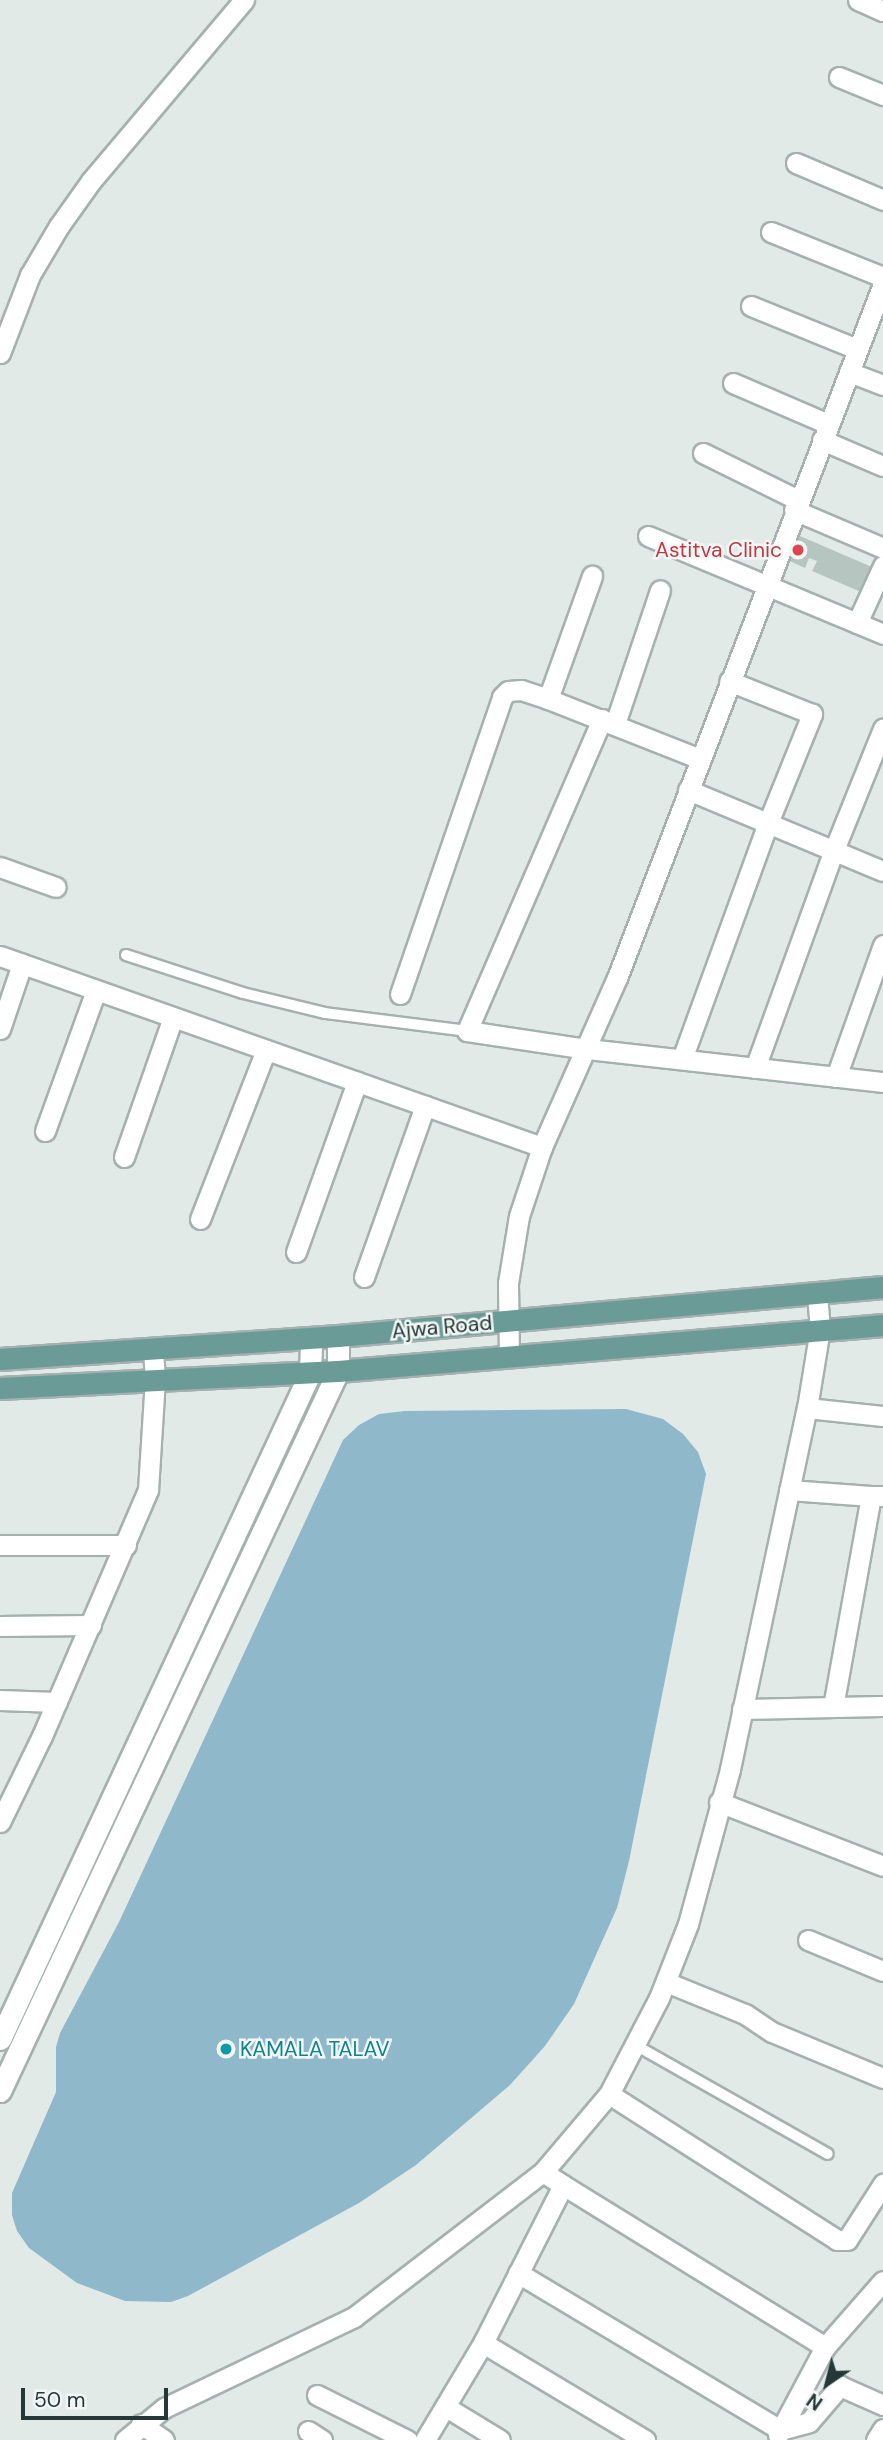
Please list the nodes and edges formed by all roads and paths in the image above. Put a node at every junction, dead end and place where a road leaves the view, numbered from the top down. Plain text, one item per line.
1 (244, 0) edge
2 (858, 0) edge
3 (883, 11) edge
4 (839, 77) dead end
5 (883, 95) edge
6 (796, 163) dead end
7 (883, 200) edge
8 (771, 232) dead end
9 (883, 277) edge
10 (883, 284) edge
11 (751, 306) dead end
12 (1, 345) edge
13 (858, 349) junction
14 (849, 372) junction
15 (733, 383) dead end
16 (883, 385) edge
17 (825, 432) junction
18 (704, 453) dead end
19 (883, 466) edge
20 (796, 505) junction
21 (648, 536) dead end
22 (883, 548) edge
23 (883, 566) edge
24 (592, 576) dead end
25 (765, 585) junction
26 (660, 590) dead end
27 (857, 623) junction
28 (883, 634) edge
29 (729, 681) junction
30 (548, 699) junction
31 (609, 722) junction
32 (883, 729) edge
33 (700, 759) junction
34 (688, 790) junction
35 (768, 823) junction
36 (834, 850) junction
37 (0, 867) edge
38 (883, 871) edge
39 (56, 887) dead end
40 (883, 945) edge
41 (0, 956) edge
42 (126, 956) dead end
43 (22, 964) junction
44 (96, 990) junction
45 (400, 994) dead end
46 (173, 1017) junction
47 (0, 1029) edge
48 (467, 1031) junction
49 (588, 1049) junction
50 (266, 1050) junction
51 (682, 1059) junction
52 (755, 1068) junction
53 (836, 1077) junction
54 (357, 1082) junction
55 (883, 1082) edge
56 (425, 1106) junction
57 (45, 1131) dead end
58 (542, 1147) junction
59 (124, 1157) dead end
60 (200, 1219) dead end
61 (296, 1252) dead end
62 (364, 1277) dead end
63 (883, 1287) edge
64 (817, 1294) junction
65 (507, 1321) junction
66 (883, 1325) edge
67 (820, 1329) junction
68 (338, 1336) junction
69 (311, 1338) junction
70 (153, 1349) junction
71 (509, 1356) junction
72 (0, 1359) edge
73 (338, 1371) junction
74 (310, 1373) junction
75 (155, 1380) junction
76 (0, 1388) edge
77 (807, 1408) junction
78 (883, 1416) edge
79 (789, 1490) junction
80 (877, 1496) edge
81 (0, 1545) edge
82 (126, 1545) junction
83 (91, 1625) junction
84 (0, 1626) edge
85 (0, 1700) edge
86 (57, 1702) junction
87 (883, 1706) edge
88 (833, 1707) junction
89 (742, 1709) junction
90 (20, 1779) junction
91 (0, 1780) edge
92 (719, 1802) junction
93 (0, 1822) edge
94 (883, 1866) edge
95 (808, 1940) dead end
96 (883, 1970) edge
97 (666, 1982) junction
98 (0, 2039) edge
99 (637, 2046) junction
100 (883, 2078) edge
101 (0, 2091) edge
102 (609, 2094) junction
103 (828, 2154) dead end
104 (543, 2172) junction
105 (883, 2183) edge
106 (562, 2185) junction
107 (518, 2273) junction
108 (883, 2281) edge
109 (483, 2343) junction
110 (825, 2347) junction
111 (317, 2395) dead end
112 (883, 2405) edge
113 (446, 2407) junction
114 (141, 2424) junction
115 (883, 2429) edge
116 (777, 2435) edge
117 (125, 2440) edge
118 (164, 2440) edge
119 (407, 2440) edge
120 (425, 2440) edge
121 (500, 2440) edge
122 (645, 2440) edge
123 (876, 2440) edge

1 - 12 street
2 - 3 street
4 - 5 street
6 - 7 street
8 - 9 street
10 - 13 street
11 - 13 street
13 - 14 street
14 - 16 street
14 - 17 street
15 - 17 street
17 - 19 street
17 - 20 street
18 - 20 street
20 - 22 street
20 - 25 street
21 - 25 street
23 - 27 street
24 - 30 street
25 - 27 street
25 - 29 street
26 - 31 street
27 - 28 street
29 - 33 street
29 - 35 street
30 - 31 street
30 - 45 street
31 - 33 street
31 - 48 street
32 - 36 street
33 - 34 street
34 - 35 street
34 - 49 street
35 - 36 street
35 - 51 street
36 - 38 street
36 - 52 street
37 - 39 street
40 - 53 street
41 - 43 street
42 - 48 lane
43 - 44 street
43 - 47 street
44 - 46 street
44 - 57 street
46 - 50 street
46 - 59 street
48 - 49 street
49 - 51 street
49 - 58 street
50 - 54 street
50 - 60 street
51 - 52 street
52 - 53 street
53 - 55 street
54 - 56 street
54 - 61 street
56 - 58 street
56 - 62 street
58 - 65 street
63 - 64 main road, Ajwa Road
64 - 65 main road, Ajwa Road
64 - 67 street
65 - 68 main road, Ajwa Road
65 - 71 street
66 - 67 main road, Ajwa Road
67 - 71 main road, Ajwa Road
67 - 77 street
68 - 69 main road, Ajwa Road
68 - 73 street
69 - 70 main road, Ajwa Road
69 - 74 street
70 - 72 main road, Ajwa Road
70 - 75 street
71 - 73 main road, Ajwa Road
73 - 74 main road, Ajwa Road
73 - 101 street
74 - 75 main road, Ajwa Road
74 - 98 street
75 - 76 main road, Ajwa Road
75 - 82 street
77 - 78 street
77 - 79 street
79 - 80 street
79 - 89 street
80 - 88 street
81 - 82 street
82 - 83 street
83 - 84 street
83 - 86 street
85 - 86 street
86 - 90 street
87 - 88 street
88 - 89 street
89 - 92 street
90 - 91 street
90 - 93 street
92 - 94 street
92 - 97 street
95 - 96 street
97 - 99 street
97 - 100 street
99 - 102 street
99 - 103 lane
102 - 104 street
102 - 105 street
104 - 106 street
104 - 114 street
106 - 107 street
106 - 110 street
107 - 109 street
107 - 116 street
108 - 110 street
109 - 113 street
109 - 122 street
110 - 116 street
111 - 119 street
112 - 116 street
113 - 120 street
113 - 121 street
114 - 117 street
114 - 118 street
115 - 123 street

